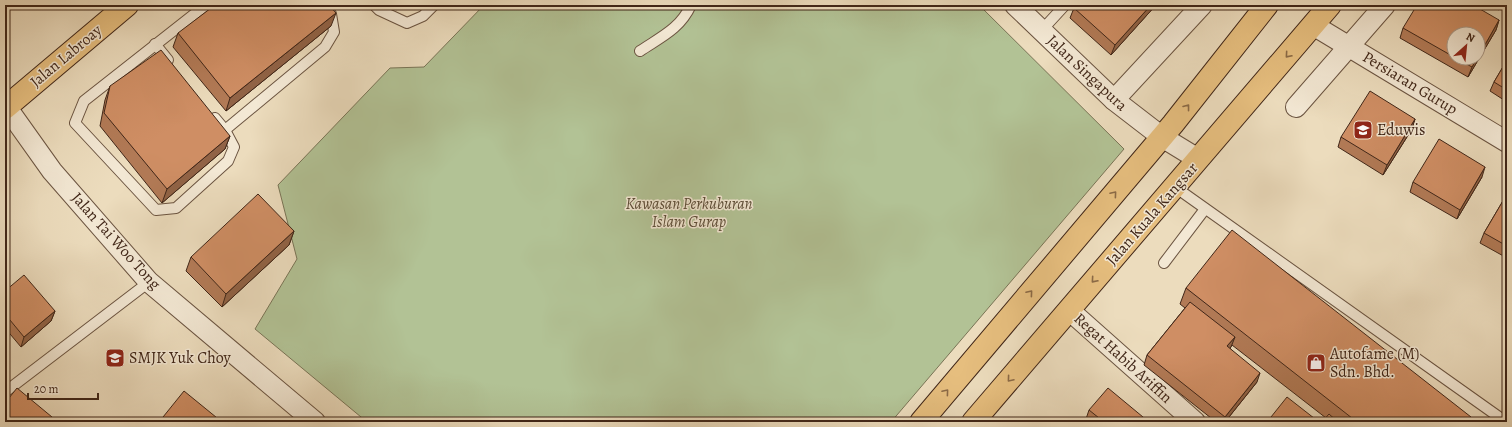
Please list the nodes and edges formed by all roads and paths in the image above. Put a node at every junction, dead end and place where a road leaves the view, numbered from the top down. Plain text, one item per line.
1 (127, 5) edge
2 (206, 5) edge
3 (321, 5) edge
4 (374, 5) edge
5 (434, 5) edge
6 (691, 5) edge
7 (1015, 5) edge
8 (1065, 5) edge
9 (1202, 5) edge
10 (1267, 5) edge
11 (1330, 5) edge
12 (1385, 5) edge
13 (1313, 25) junction
14 (1042, 30) junction
15 (155, 44) junction
16 (1349, 47) junction
17 (640, 51) dead end
18 (175, 69) edge
19 (1114, 100) junction
20 (5, 107) edge
21 (1296, 107) dead end
22 (210, 111) edge
23 (225, 130) junction
24 (1162, 137) junction
25 (1507, 142) edge
26 (1198, 159) junction
27 (1175, 187) junction
28 (1205, 209) junction
29 (1164, 263) dead end
30 (149, 282) junction
31 (1069, 310) junction
32 (5, 392) edge
33 (315, 422) edge
34 (921, 422) edge
35 (973, 422) edge
36 (1195, 422) edge
37 (1506, 422) edge

1 - 20 main road, Jalan Labroay
2 - 15 lane
3 - 23 lane
4 - 5 lane
6 - 17 lane
7 - 14 street, Jalan Singapura
8 - 14 lane
9 - 19 street
24 -> 10 main road
11 - 13 main road, Jalan Kuala Kangsar
12 - 16 street
13 - 16 street, Persiaran Gurup
13 -> 26 main road, Jalan Kuala Kangsar
14 - 19 street, Jalan Singapura
15 - 18 lane
15 - 23 lane
16 - 21 street
16 - 25 street, Persiaran Gurup
19 - 24 street, Jalan Singapura
20 - 30 street, Jalan Tai Woo Tong
22 - 23 lane
24 - 26 street, Jalan Singapura
34 -> 24 main road
26 - 27 main road, Jalan Kuala Kangsar
27 - 28 lane
27 -> 31 main road, Jalan Kuala Kangsar
28 - 29 lane
28 - 37 lane
30 - 32 lane
30 - 33 street, Jalan Tai Woo Tong
31 -> 35 main road, Jalan Kuala Kangsar
31 - 36 street, Regat Habib Ariffin

